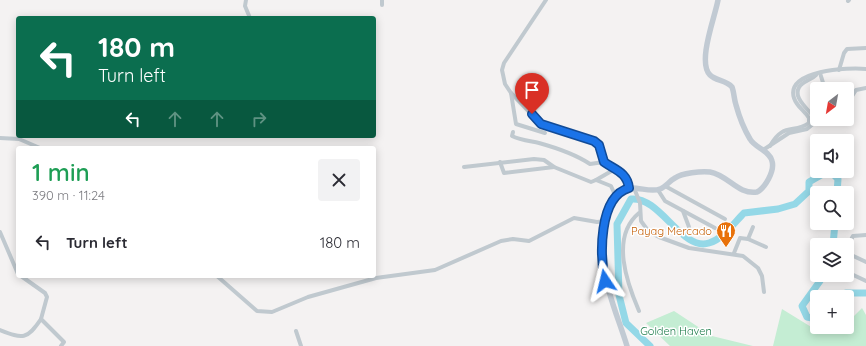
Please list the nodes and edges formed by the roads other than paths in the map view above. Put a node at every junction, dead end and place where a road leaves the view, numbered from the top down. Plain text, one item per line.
1 (246, 0) edge
2 (546, 0) edge
3 (718, 0) edge
4 (249, 16) edge
5 (866, 48) edge
6 (866, 69) edge
7 (839, 70) junction
8 (818, 74) junction
9 (822, 82) edge
10 (866, 88) edge
11 (511, 93) junction
12 (854, 93) edge
13 (513, 132) dead end
14 (545, 133) dead end
15 (0, 138) edge
16 (35, 146) edge
17 (763, 150) junction
18 (500, 162) junction
19 (604, 162) junction
20 (464, 167) dead end
21 (554, 167) junction
22 (615, 169) junction
23 (596, 180) junction
24 (665, 186) junction
25 (632, 188) junction
26 (658, 190) junction
27 (616, 195) junction
28 (683, 210) junction
29 (639, 213) junction
30 (725, 219) dead end
31 (605, 221) junction
32 (689, 227) dead end
33 (754, 227) dead end
34 (715, 228) dead end
35 (0, 232) edge
36 (866, 235) edge
37 (852, 238) edge
38 (748, 239) junction
39 (766, 247) dead end
40 (734, 253) junction
41 (854, 256) edge
42 (866, 262) edge
43 (16, 269) edge
44 (854, 275) edge
45 (24, 278) edge
46 (219, 278) edge
47 (376, 278) edge
48 (376, 278) edge
49 (866, 281) edge
50 (764, 292) dead end
51 (639, 311) dead end
52 (41, 319) junction
53 (0, 330) edge
54 (296, 331) dead end
55 (61, 346) edge
56 (301, 346) edge
57 (627, 346) edge

1 - 4 street
2 - 11 street
3 - 17 main road
5 - 7 street
6 - 7 street
7 - 8 street
8 - 9 street
8 - 17 street
10 - 12 street
11 - 14 street
11 - 19 street
13 - 19 street
15 - 16 street
17 - 24 main road
18 - 20 street
18 - 21 street
18 - 21 street
19 - 22 street
21 - 23 street
22 - 23 street
22 - 25 street
23 - 27 street
24 - 26 main road
24 - 30 street
25 - 26 main road
25 - 27 main road
25 - 29 street
26 - 28 street
27 - 31 main road
28 - 32 street
28 - 34 street
29 - 40 street
29 - 51 street
31 - 47 street
31 - 57 main road
33 - 38 street
35 - 43 street
36 - 37 street
38 - 39 street
38 - 40 street
40 - 50 street
41 - 42 street
44 - 49 street
45 - 52 street
46 - 48 street
52 - 53 street
52 - 55 street
54 - 56 street

